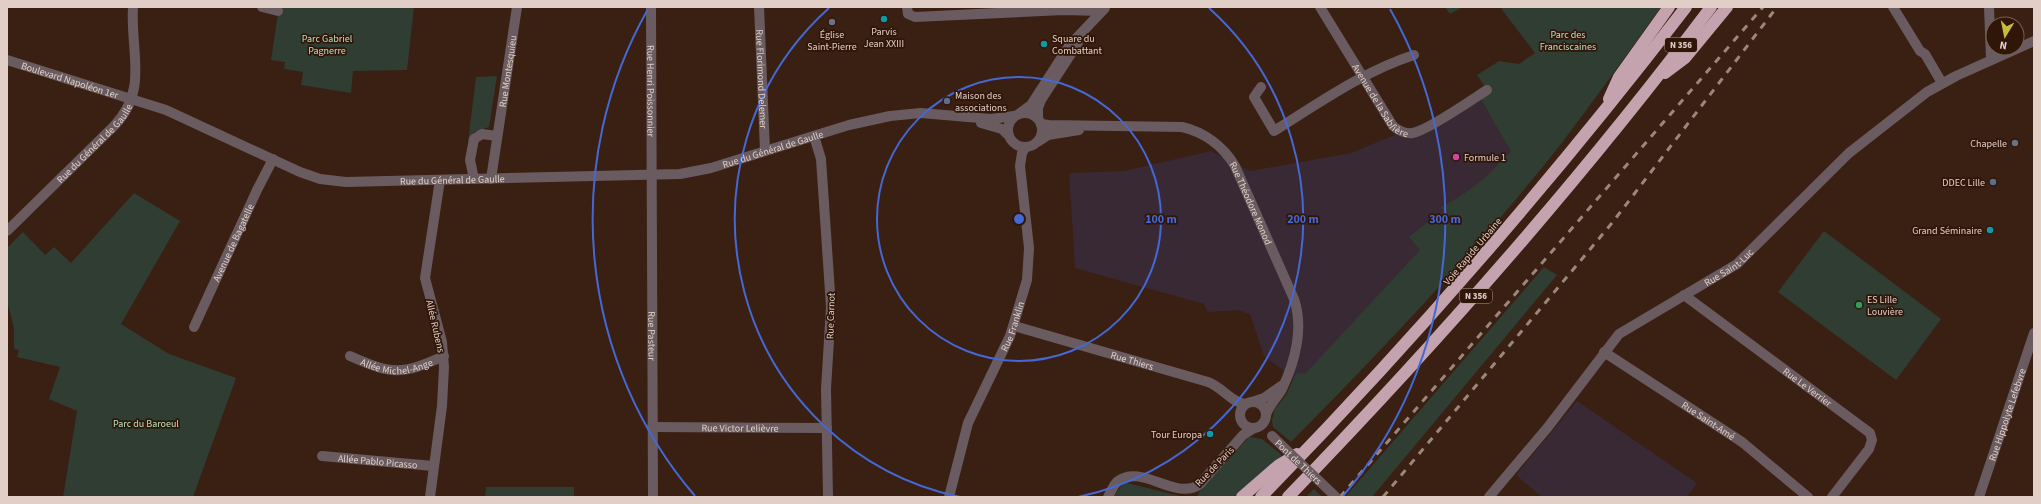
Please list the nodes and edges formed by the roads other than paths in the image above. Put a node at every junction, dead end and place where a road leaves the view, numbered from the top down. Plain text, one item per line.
1 (133, 7) edge
2 (262, 7) edge
3 (517, 7) edge
4 (651, 7) edge
5 (759, 7) edge
6 (1320, 7) edge
7 (1669, 7) edge
8 (1686, 7) edge
9 (1711, 7) edge
10 (1727, 7) edge
11 (1893, 7) edge
12 (1989, 7) edge
13 (1105, 9) edge
14 (908, 10) edge
15 (278, 11) dead end
16 (1086, 27) junction
17 (2034, 41) edge
18 (1414, 55) dead end
19 (1991, 59) junction
20 (7, 60) edge
21 (1363, 77) junction
22 (1939, 79) junction
23 (1651, 83) junction
24 (1261, 87) dead end
25 (1487, 90) dead end
26 (132, 99) junction
27 (1017, 115) junction
28 (964, 118) junction
29 (1600, 118) junction
30 (1039, 121) junction
31 (1101, 127) junction
32 (1007, 134) junction
33 (497, 136) junction
34 (814, 136) junction
35 (1039, 141) junction
36 (1025, 148) junction
37 (765, 151) junction
38 (273, 159) junction
39 (652, 176) junction
40 (474, 179) junction
41 (491, 179) junction
42 (440, 180) junction
43 (7, 231) edge
44 (1684, 295) junction
45 (1014, 326) junction
46 (194, 327) dead end
47 (2034, 333) edge
48 (1604, 352) junction
49 (350, 356) dead end
50 (444, 356) junction
51 (1285, 381) junction
52 (1249, 403) junction
53 (1266, 415) junction
54 (652, 427) junction
55 (1258, 427) junction
56 (827, 428) junction
57 (1313, 443) junction
58 (322, 456) dead end
59 (433, 466) junction
60 (430, 497) edge
61 (652, 497) edge
62 (828, 497) edge
63 (949, 497) edge
64 (1108, 497) edge
65 (1242, 497) edge
66 (1262, 497) edge
67 (1288, 497) edge
68 (1336, 497) edge
69 (1488, 497) edge
70 (1808, 497) edge
71 (1832, 497) edge
72 (1979, 497) edge

1 - 26 street
2 - 15 street
3 - 33 street, Rue Montesquieu
4 - 39 street, Rue Henri Poissonnier
5 - 37 street, Rue Florimond Delemer
6 - 21 street, Avenue de la Sablière
7 - 29 highway
8 - 29 highway, Voie Rapide Urbaine / N 356
9 - 23 highway, N 356
10 - 23 highway
11 - 22 street
12 - 19 street
13 - 14 street
13 - 16 street
16 - 27 street
16 - 30 street
17 - 19 street, Rue Saint-Luc
18 - 21 street
19 - 22 street, Rue Saint-Luc
20 - 26 street, Boulevard Napoléon 1er
21 - 24 street
21 - 25 street, Avenue de la Sablière
22 - 44 street, Rue Saint-Luc
23 - 67 highway, N 356
26 - 38 street, Rue du Général de Gaulle
26 - 43 street, Rue du Général de Gaulle
27 - 28 street, Rue du Général de Gaulle
27 - 30 street
27 - 32 street
28 - 32 street, Rue du Général de Gaulle
28 - 34 street, Rue du Général de Gaulle
29 - 57 highway, Voie Rapide Urbaine / N 356
30 - 31 street, Rue Théodore Monod
30 - 35 street
31 - 35 street, Rue Théodore Monod
31 - 51 street, Rue Théodore Monod
32 - 36 street
33 - 40 street
33 - 41 street, Rue Montesquieu
34 - 37 street, Rue du Général de Gaulle
34 - 56 street, Rue Carnot
35 - 36 street
36 - 45 street, Rue Franklin
37 - 39 street, Rue du Général de Gaulle
38 - 42 street, Rue du Général de Gaulle
38 - 46 street, Avenue de Bagatelle
39 - 41 street, Rue du Général de Gaulle
39 - 54 street, Rue Pasteur
40 - 41 street, Rue du Général de Gaulle
40 - 42 street, Rue du Général de Gaulle
42 - 50 street, Allée Rubens
44 - 48 street, Rue Saint-Luc
44 - 71 street, Rue Le Verrier
45 - 52 street, Rue Thiers
45 - 63 street, Rue Franklin
47 - 72 street, Rue Hippolyte Lefebvre
48 - 69 street, Rue Saint-Luc
48 - 70 street, Rue Saint-Amé
49 - 50 street, Allée Michel-Ange
50 - 59 street, Allée Rubens
51 - 52 street
51 - 53 street, Rue Théodore Monod
52 - 53 street
52 - 55 street
53 - 55 street
54 - 56 street, Rue Victor Lelièvre
54 - 61 street, Rue Pasteur
55 - 64 street, Rue de Paris
55 - 68 street, Pont de Thiers, bridge
56 - 62 street, Rue Carnot
57 - 65 highway
57 - 66 highway, Voie Rapide Urbaine / N 356
58 - 59 street, Allée Pablo Picasso
59 - 60 street, Allée Rubens

